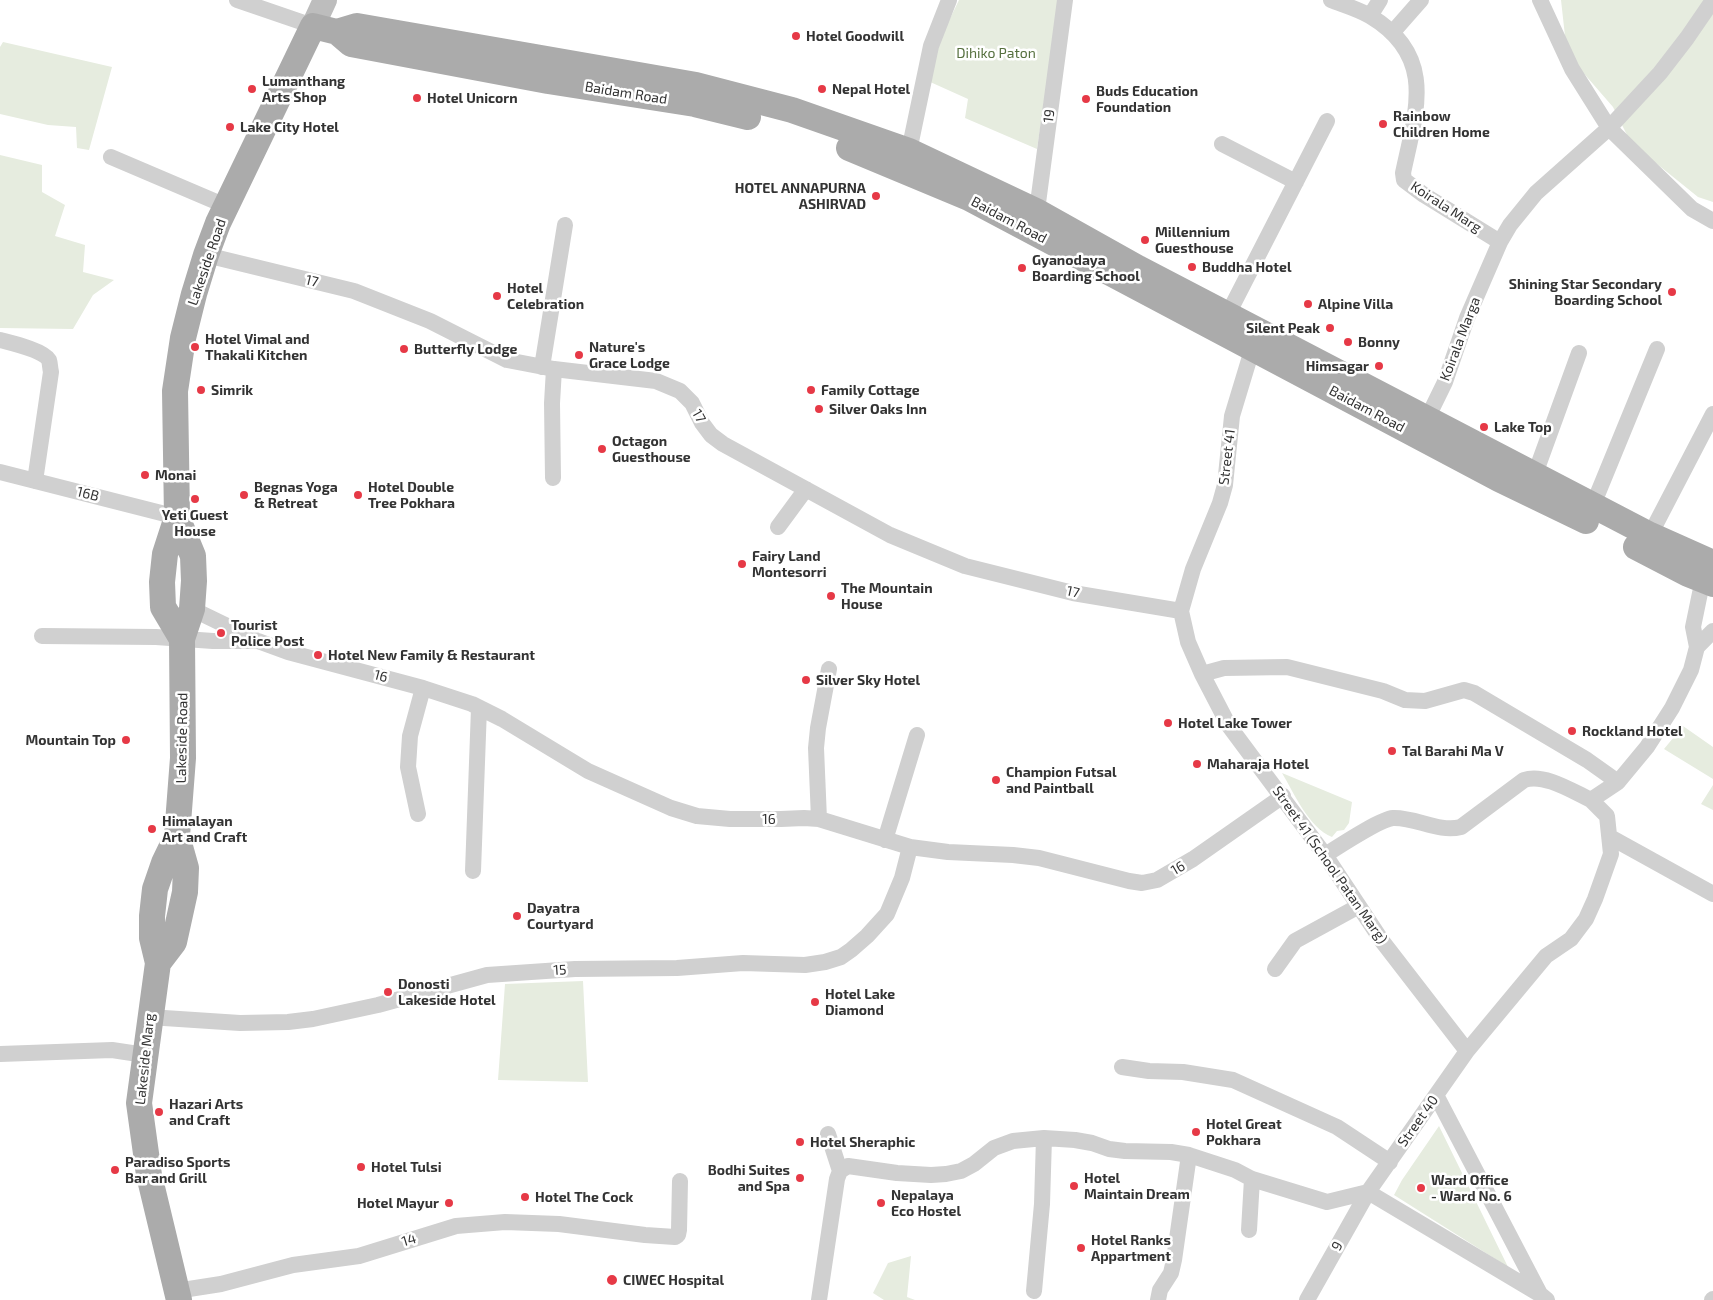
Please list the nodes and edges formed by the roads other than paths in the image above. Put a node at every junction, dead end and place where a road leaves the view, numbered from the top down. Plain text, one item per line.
1 (237, 0) edge
2 (325, 0) edge
3 (1065, 0) edge
4 (1331, 0) edge
5 (1380, 0) edge
6 (1421, 0) edge
7 (1540, 0) edge
8 (944, 1) edge
9 (1713, 3) edge
10 (1370, 16) junction
11 (325, 29) junction
12 (1392, 33) junction
13 (1327, 121) dead end
14 (1609, 128) junction
15 (1222, 144) dead end
16 (908, 151) junction
17 (111, 157) dead end
18 (1296, 182) junction
19 (226, 206) junction
20 (1713, 221) edge
21 (1036, 222) junction
22 (565, 225) dead end
23 (1500, 242) junction
24 (206, 255) junction
25 (1228, 314) junction
26 (1255, 339) junction
27 (0, 340) edge
28 (1657, 349) dead end
29 (1579, 353) dead end
30 (548, 368) junction
31 (1713, 414) edge
32 (1423, 427) junction
33 (0, 472) edge
34 (1535, 474) junction
35 (553, 478) dead end
36 (35, 481) junction
37 (806, 489) junction
38 (1593, 506) junction
39 (177, 517) junction
40 (778, 527) dead end
41 (1650, 536) junction
42 (1711, 572) edge
43 (192, 609) junction
44 (1181, 611) junction
45 (1713, 631) edge
46 (42, 636) dead end
47 (182, 639) junction
48 (258, 641) junction
49 (1697, 647) junction
50 (829, 669) dead end
51 (1202, 674) junction
52 (422, 688) junction
53 (479, 708) junction
54 (917, 735) dead end
55 (1618, 782) junction
56 (1283, 796) junction
57 (1591, 800) junction
58 (418, 814) dead end
59 (819, 820) junction
60 (177, 836) joint
61 (1610, 837) junction
62 (885, 840) junction
63 (910, 847) junction
64 (1326, 855) junction
65 (473, 871) dead end
66 (1713, 894) edge
67 (1359, 906) junction
68 (1275, 969) dead end
69 (149, 1017) junction
70 (1467, 1051) junction
71 (0, 1054) edge
72 (145, 1056) junction
73 (1122, 1067) dead end
74 (1436, 1095) junction
75 (828, 1134) dead end
76 (1044, 1138) junction
77 (1189, 1155) junction
78 (1390, 1162) junction
79 (840, 1171) junction
80 (1252, 1179) junction
81 (680, 1181) dead end
82 (1368, 1192) junction
83 (1249, 1230) dead end
84 (1034, 1291) dead end
85 (178, 1295) edge
86 (1542, 1298) edge
87 (819, 1300) edge
88 (1158, 1300) edge
89 (1307, 1300) edge

1 - 11 street
2 - 11 main road
3 - 21 street, 19
4 - 10 street, Koirala Marg
5 - 10 street
6 - 12 street
7 - 14 street
8 - 16 street
9 - 14 street, Koirala Marga
10 - 12 street, Koirala Marg
11 - 16 main road, Baidam Road
11 - 19 main road, Lakeside Road
11 - 21 main road, Baidam Road
12 - 23 street, Koirala Marg
13 - 18 street
14 - 20 street
14 - 23 street, Koirala Marga
15 - 18 street
16 - 21 main road, Baidam Road
17 - 19 street
18 - 25 street
19 - 24 main road, Lakeside Road
21 - 25 main road, Baidam Road
21 - 26 main road, Baidam Road
22 - 30 street
23 - 32 street, Koirala Marga
24 - 30 street, 17 / 17
24 - 39 main road, Lakeside Road
25 - 26 main road, Baidam Road
26 - 32 main road, Baidam Road
26 - 44 street, Street 41
27 - 36 street
28 - 38 street
29 - 34 street
30 - 35 street
30 - 37 street, 17 / 17
31 - 41 street
32 - 34 main road, Baidam Road
32 - 42 main road, Baidam Road
33 - 36 street, 16B
34 - 38 main road, Baidam Road
36 - 39 street, 16B
37 - 40 street
37 - 44 street, 17 / 17
38 - 41 main road, Baidam Road
39 - 43 main road
39 - 47 main road
41 - 42 main road, Baidam Road
42 - 49 street
43 - 47 main road
43 - 48 street, 16 / 16
44 - 51 street, Street 41 (School Patan Marg)
45 - 49 street
46 - 47 street, 16
47 - 48 street, 16 / 16
47 - 60 main road, Lakeside Road
48 - 52 street, 16 / 16
49 - 55 street
50 - 59 street
51 - 55 street
51 - 56 street, Street 41 (School Patan Marg)
52 - 53 street, 16 / 16
52 - 58 street
53 - 59 street, 16 / 16
53 - 65 street
54 - 62 street
55 - 57 street
56 - 63 street, 16 / 16
56 - 64 street, Street 41 (School Patan Marg)
57 - 61 street, Street 40
57 - 64 street
59 - 62 street, 16 / 16
60 - 69 main road, Lakeside Marg
61 - 66 street
61 - 70 street, Street 40
62 - 63 street, 16 / 16
63 - 69 street, 15 / 15
64 - 67 street, Street 41 (School Patan Marg)
67 - 68 street
67 - 70 street, Street 41 (School Patan Marg)
69 - 72 main road, Lakeside Marg
70 - 74 street, Street 40
71 - 72 street
72 - 85 main road, Lakeside Marg
73 - 78 street
74 - 78 street, Street 40
74 - 86 street
75 - 79 street
76 - 77 street
76 - 79 street
76 - 84 street
77 - 80 street
77 - 88 street
78 - 82 street, Street 40
79 - 87 street
80 - 82 street
80 - 83 street
81 - 85 street, 14 / 14
82 - 86 street
82 - 89 street, 9 / 9

